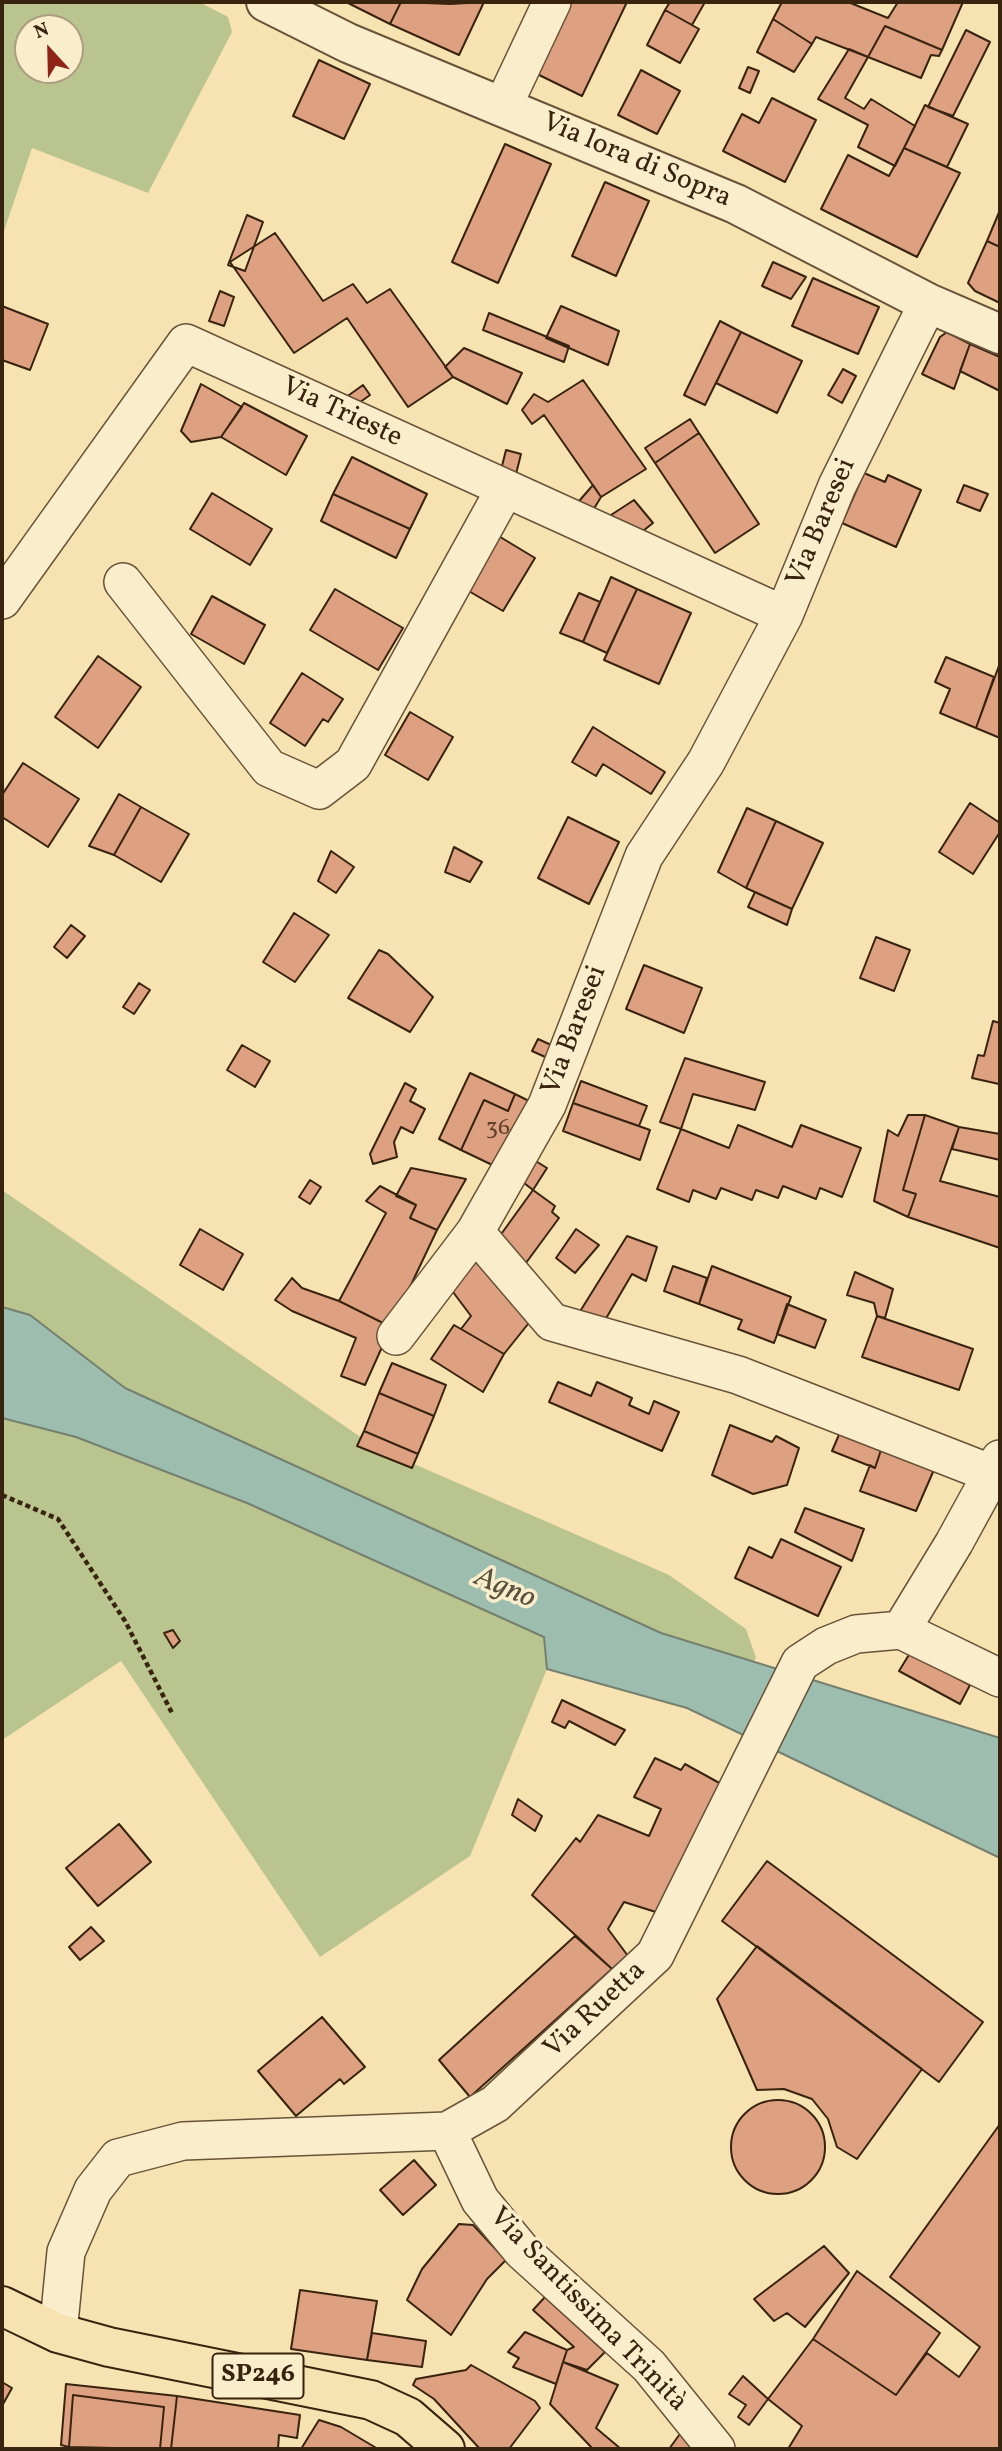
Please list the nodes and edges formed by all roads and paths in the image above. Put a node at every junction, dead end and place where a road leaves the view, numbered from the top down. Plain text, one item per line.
1 (266, 2) edge
2 (552, 2) edge
3 (503, 106) junction
4 (928, 303) junction
5 (1000, 334) edge
6 (505, 489) junction
7 (123, 582) dead end
8 (2, 600) edge
9 (784, 615) junction
10 (475, 1233) junction
11 (396, 1336) dead end
12 (998, 1470) edge
13 (2, 1494) edge
14 (901, 1630) junction
15 (1000, 1678) edge
16 (173, 1715) dead end
17 (447, 2131) junction
18 (2, 2306) edge
19 (58, 2333) junction
20 (444, 2449) edge
21 (716, 2449) edge

1 - 3 street, Via lora di Sopra
2 - 3 street
3 - 4 street, Via lora di Sopra
4 - 5 street, Via lora di Sopra
4 - 9 street, Via Baresei
6 - 7 street
6 - 8 street, Via Trieste
6 - 9 street, Via Trieste
9 - 10 street, Via Baresei
10 - 11 street, Via Baresei
10 - 12 street
12 - 14 street
13 - 16 path
14 - 15 street
14 - 17 street, Via Ruetta
17 - 19 street, Via Ruetta
17 - 21 street, Via Santissima Trinità
18 - 19 main road, SP246
19 - 20 main road, SP246

